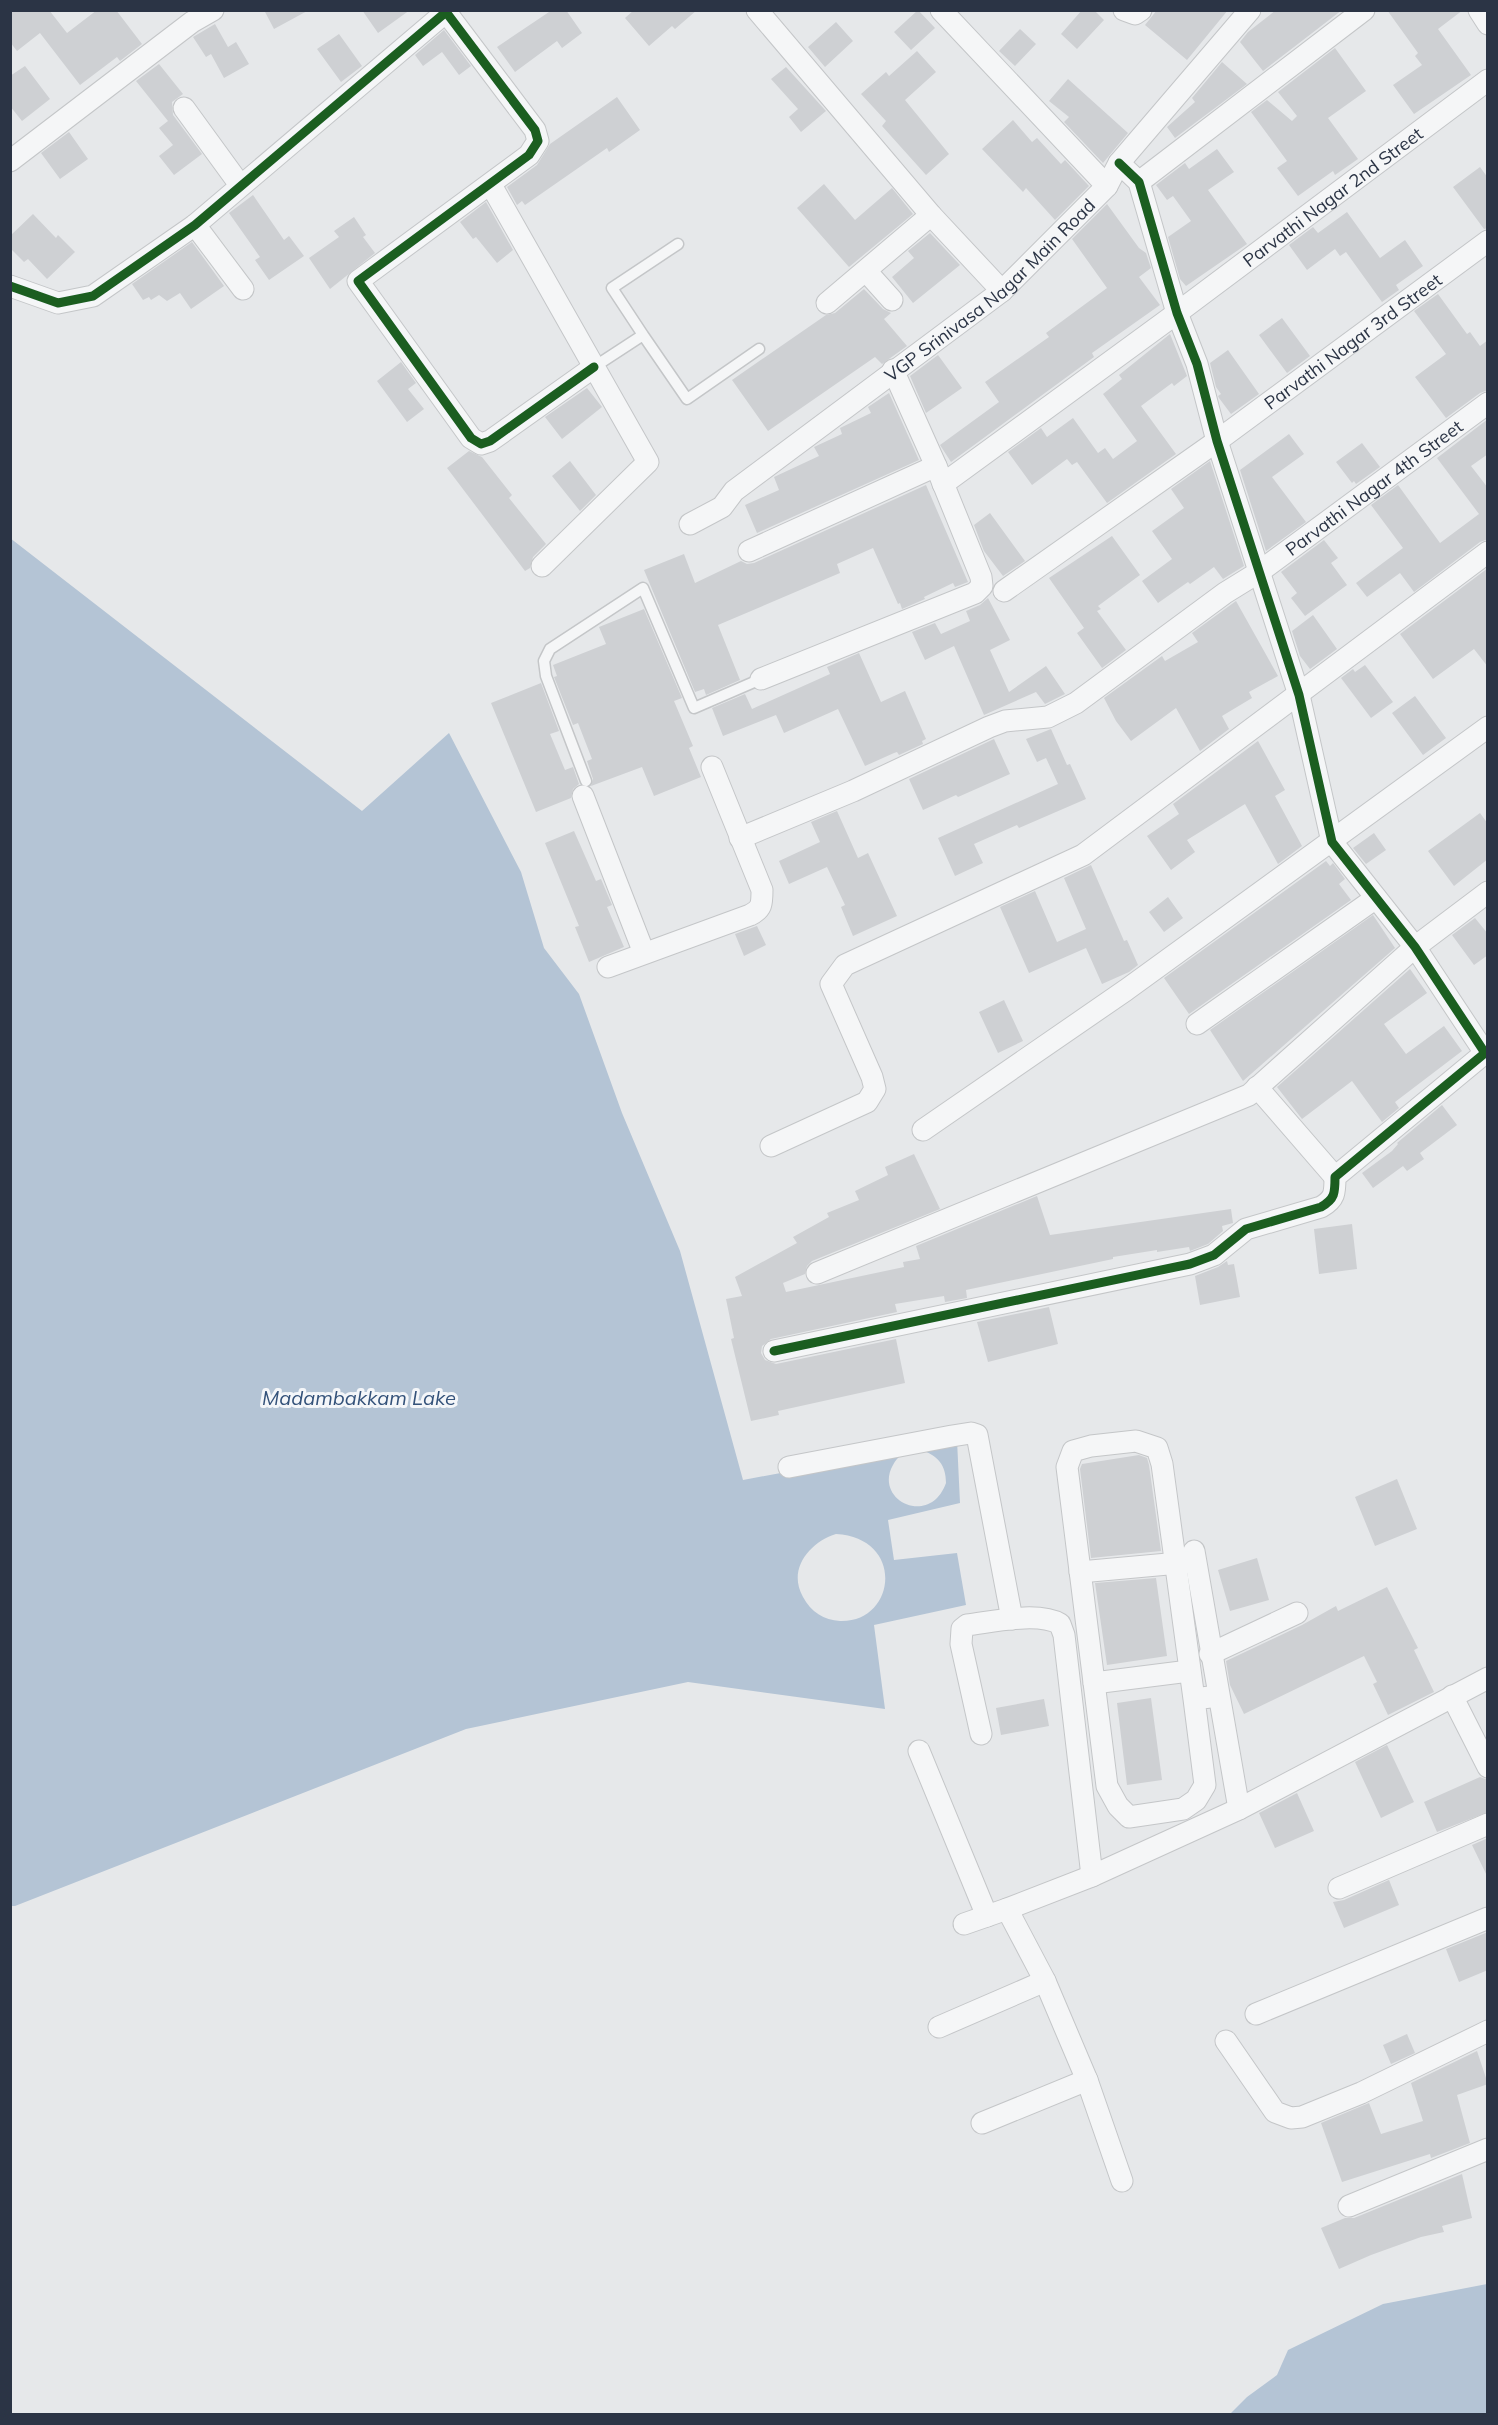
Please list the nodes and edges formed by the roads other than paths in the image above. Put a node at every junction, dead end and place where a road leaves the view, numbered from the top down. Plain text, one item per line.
1 (213, 10) edge
2 (757, 10) edge
3 (941, 10) edge
4 (1124, 10) edge
5 (1141, 10) edge
6 (1251, 10) edge
7 (1364, 10) edge
8 (1479, 10) edge
9 (446, 11) edge
10 (1488, 24) edge
11 (1488, 80) edge
12 (184, 108) dead end
13 (10, 161) edge
14 (1119, 163) junction
15 (1139, 182) junction
16 (240, 185) junction
17 (491, 185) junction
18 (1107, 186) junction
19 (932, 215) junction
20 (195, 225) junction
21 (1488, 241) edge
22 (678, 244) dead end
23 (866, 271) junction
24 (10, 286) edge
25 (243, 289) dead end
26 (1002, 291) junction
27 (892, 300) dead end
28 (827, 303) dead end
29 (1177, 313) junction
30 (643, 335) junction
31 (759, 349) dead end
32 (594, 367) junction
33 (893, 370) junction
34 (1488, 403) edge
35 (1217, 441) junction
36 (940, 475) junction
37 (690, 524) dead end
38 (749, 551) dead end
39 (1488, 552) edge
40 (542, 566) dead end
41 (1259, 572) junction
42 (1004, 591) dead end
43 (761, 679) joint
44 (1299, 695) junction
45 (1488, 727) edge
46 (712, 767) dead end
47 (584, 789) joint
48 (740, 838) junction
49 (1332, 842) junction
50 (1488, 892) edge
51 (1376, 898) junction
52 (1415, 947) junction
53 (644, 953) junction
54 (608, 967) dead end
55 (1197, 1024) dead end
56 (1487, 1054) edge
57 (1257, 1087) junction
58 (922, 1130) dead end
59 (771, 1146) dead end
60 (1335, 1177) junction
61 (817, 1273) dead end
62 (774, 1351) dead end
63 (789, 1467) dead end
64 (1188, 1558) junction
65 (1080, 1572) junction
66 (1297, 1613) dead end
67 (1012, 1619) junction
68 (1210, 1653) junction
69 (1189, 1671) junction
70 (1488, 1678) edge
71 (1094, 1683) junction
72 (1218, 1696) junction
73 (1452, 1696) junction
74 (1194, 1699) junction
75 (981, 1734) dead end
76 (919, 1751) dead end
77 (1488, 1767) edge
78 (1239, 1809) junction
79 (1488, 1824) edge
80 (1092, 1876) junction
81 (1339, 1888) dead end
82 (1007, 1909) junction
83 (987, 1916) junction
84 (1488, 1918) edge
85 (964, 1924) dead end
86 (1045, 1981) junction
87 (1256, 2014) dead end
88 (939, 2027) dead end
89 (1488, 2031) edge
90 (1226, 2041) dead end
91 (1087, 2080) junction
92 (982, 2123) dead end
93 (1488, 2149) edge
94 (1122, 2181) dead end
95 (1349, 2206) dead end

1 - 13 street
2 - 19 street
3 - 18 street
4 - 5 street
6 - 14 street, VGP Srinivasa Nagar Main Road
7 - 15 street
8 - 10 street
9 - 16 street
9 - 17 street
11 - 29 street, Parvathi Nagar 2nd Street
12 - 16 street
14 - 15 street
14 - 18 street, VGP Srinivasa Nagar Main Road
15 - 29 street
16 - 20 street
17 - 32 street
17 - 32 street
18 - 26 street, VGP Srinivasa Nagar Main Road
19 - 23 street
19 - 26 street
20 - 24 street
20 - 25 street
21 - 35 street, Parvathi Nagar 3rd Street
22 - 30 lane
23 - 27 street
23 - 28 street
26 - 33 street, VGP Srinivasa Nagar Main Road
29 - 35 street
29 - 36 street, Parvathi Nagar 2nd Street
30 - 31 lane
30 - 32 lane
32 - 40 street
33 - 36 street
33 - 37 street, VGP Srinivasa Nagar Main Road
34 - 41 street, Parvathi Nagar 4th Street
35 - 41 street
35 - 42 street, Parvathi Nagar 3rd Street
36 - 38 street, Parvathi Nagar 2nd Street
36 - 43 street
39 - 44 street
41 - 44 street
41 - 48 street, Parvathi Nagar 4th Street
43 - 47 lane
44 - 49 street
44 - 59 street
45 - 49 street
46 - 48 street
47 - 53 street
48 - 53 street
49 - 51 street
49 - 58 street
50 - 52 street
51 - 52 street
51 - 55 street
52 - 56 street
52 - 57 street
53 - 54 street
56 - 60 street
57 - 60 street
57 - 61 street
60 - 62 street
63 - 67 street
64 - 65 street
64 - 65 street
64 - 68 street
64 - 69 street
65 - 71 street
66 - 68 street
67 - 75 street
67 - 80 street
68 - 72 street
69 - 71 street
69 - 74 street
70 - 73 street
71 - 74 street
72 - 74 street
72 - 78 street
73 - 77 street
73 - 78 street
76 - 83 street
78 - 80 street
79 - 81 street
80 - 82 street
82 - 83 street
82 - 86 street
83 - 85 street
84 - 87 street
86 - 88 street
86 - 91 street
89 - 90 street
91 - 92 street
91 - 94 street
93 - 95 street

